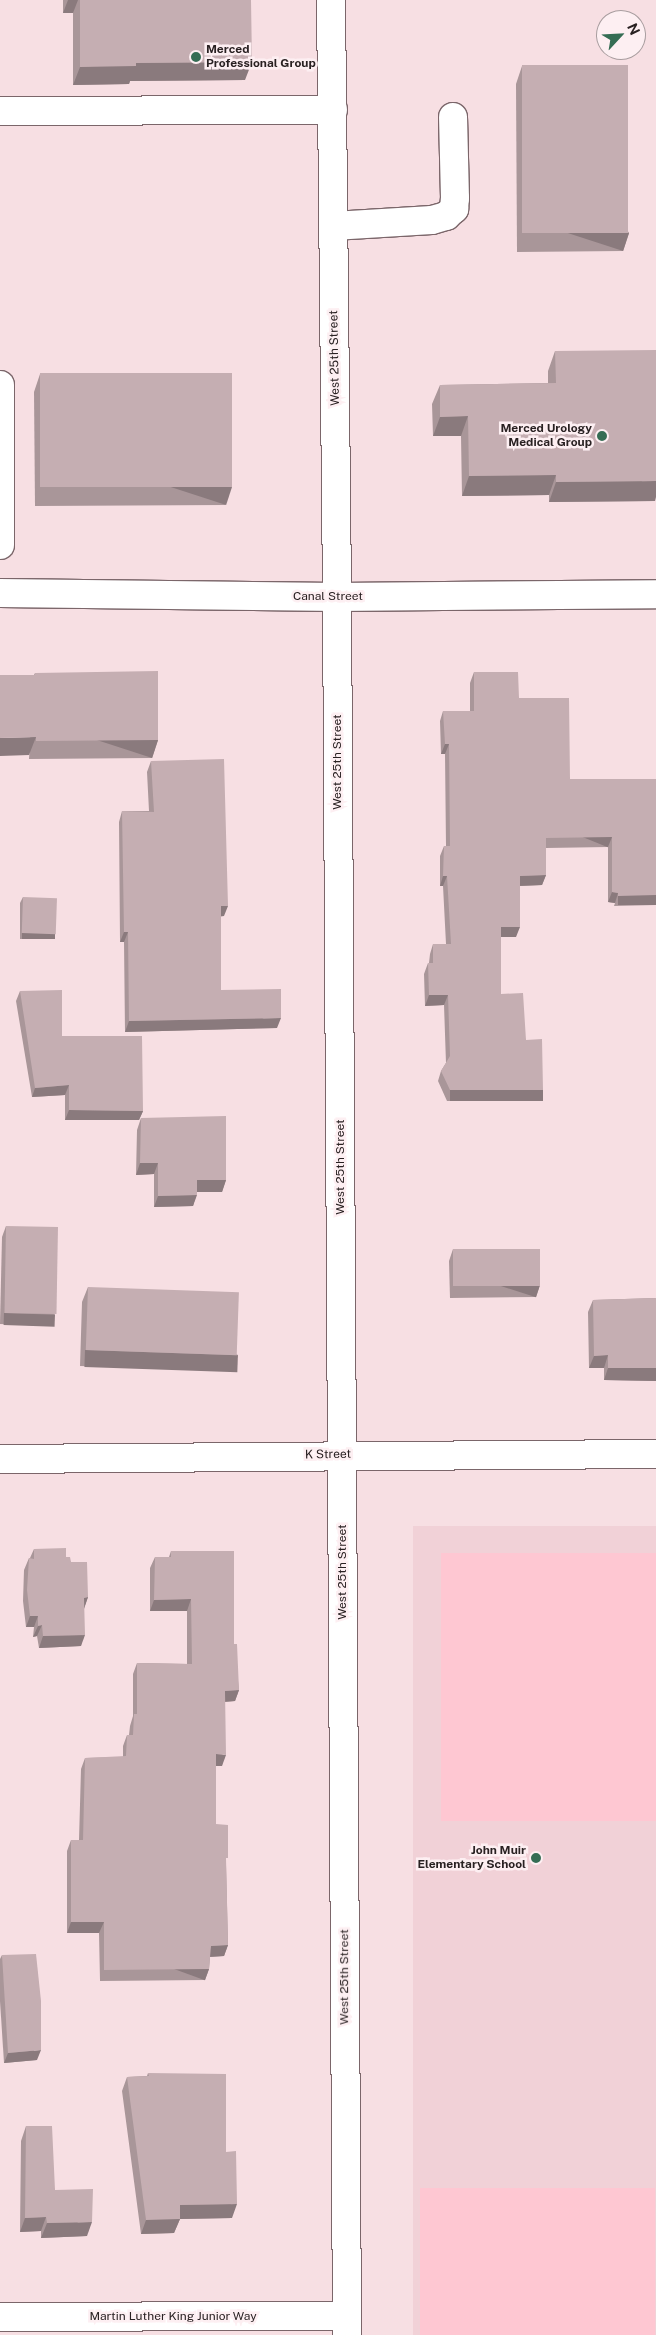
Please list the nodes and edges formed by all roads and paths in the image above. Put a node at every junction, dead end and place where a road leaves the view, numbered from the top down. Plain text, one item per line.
1 (331, 0) edge
2 (333, 110) junction
3 (0, 111) edge
4 (454, 117) dead end
5 (333, 226) junction
6 (0, 385) edge
7 (0, 545) edge
8 (0, 593) edge
9 (656, 594) edge
10 (337, 597) junction
11 (656, 1454) edge
12 (343, 1455) junction
13 (0, 1459) edge
14 (0, 2317) edge
15 (347, 2326) edge

1 - 2 street, West 25th Street
2 - 3 street
2 - 5 street, West 25th Street
4 - 5 street
5 - 10 street, West 25th Street
6 - 7 street
8 - 10 street, Canal Street
9 - 10 street, Canal Street
10 - 12 street, West 25th Street
11 - 12 street, K Street
12 - 13 street, K Street
12 - 15 street, West 25th Street
14 - 15 street, Martin Luther King Junior Way

